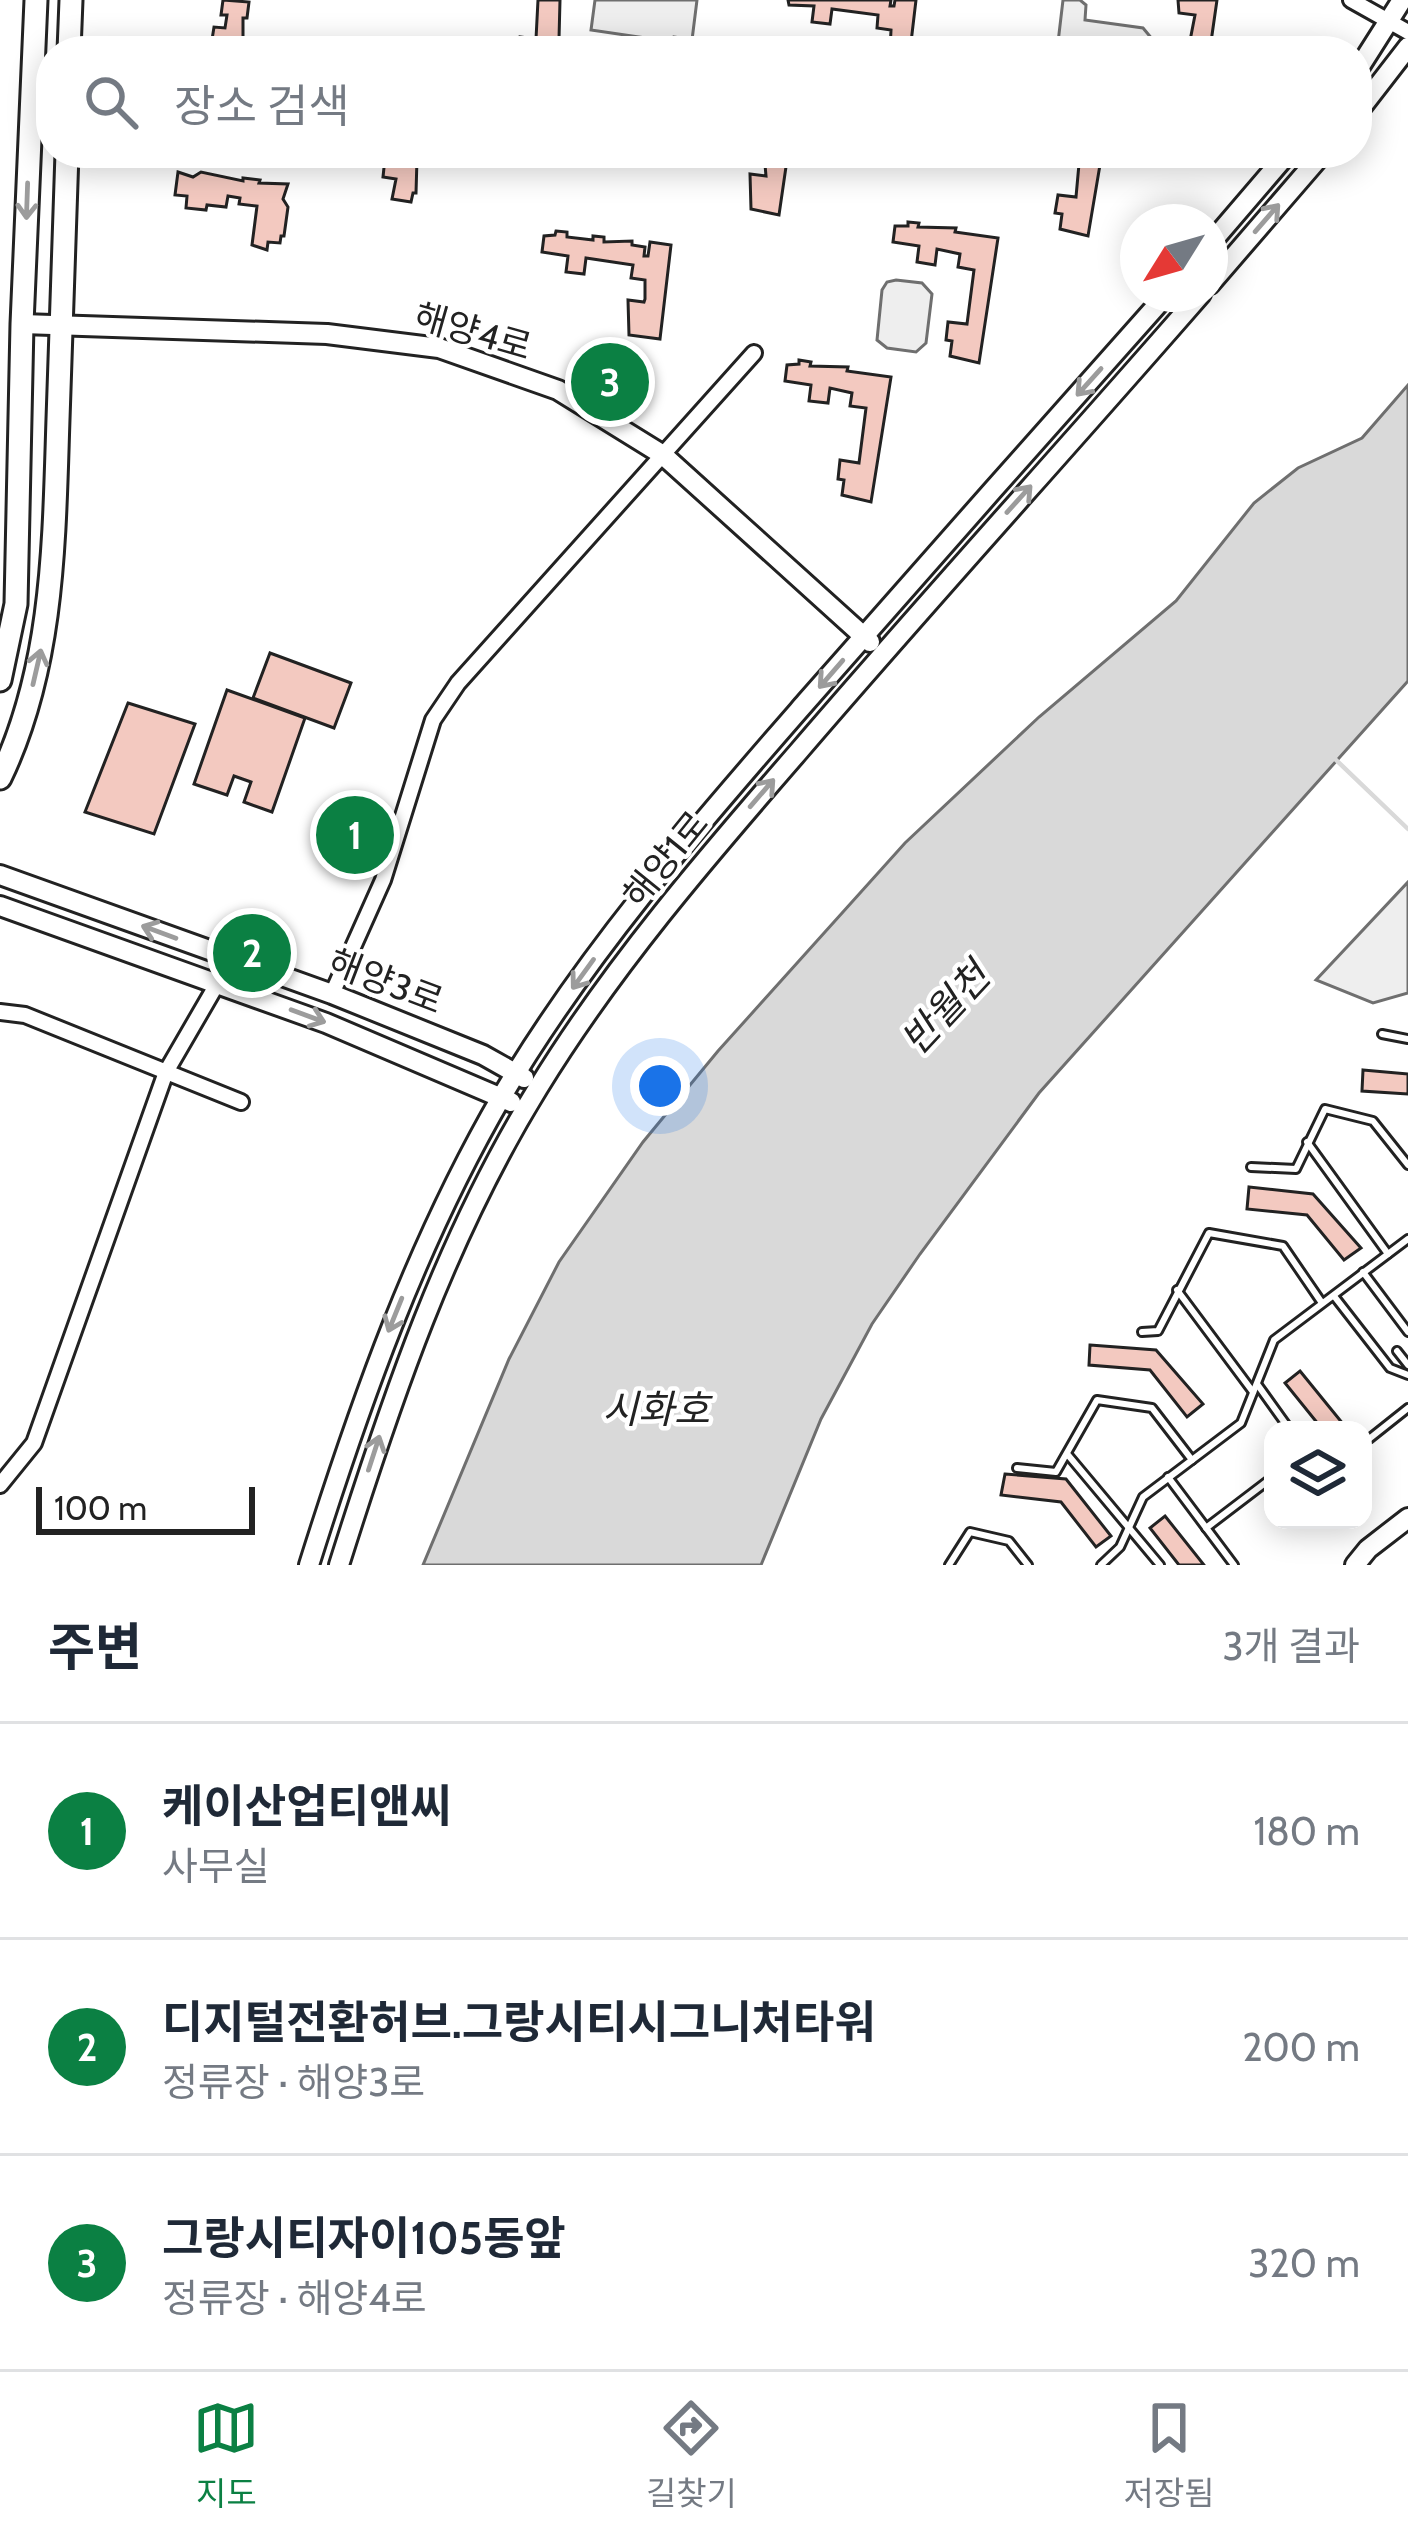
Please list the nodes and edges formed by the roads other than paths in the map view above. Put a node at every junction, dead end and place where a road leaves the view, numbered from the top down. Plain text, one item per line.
1 (36, 0) edge
2 (71, 0) edge
3 (1351, 0) edge
4 (1402, 0) edge
5 (1399, 27) edge
6 (70, 36) edge
7 (1408, 47) edge
8 (1372, 55) edge
9 (1372, 94) edge
10 (67, 168) edge
11 (1275, 168) edge
12 (1310, 168) edge
13 (1228, 223) edge
14 (1228, 263) edge
15 (1151, 312) edge
16 (1185, 312) edge
17 (22, 324) junction
18 (62, 326) junction
19 (754, 353) dead end
20 (663, 455) junction
21 (864, 636) junction
22 (882, 653) junction
23 (0, 680) edge
24 (0, 778) edge
25 (0, 875) edge
26 (0, 906) edge
27 (217, 984) junction
28 (332, 994) junction
29 (0, 1012) edge
30 (1382, 1034) dead end
31 (1408, 1039) edge
32 (166, 1072) junction
33 (517, 1073) junction
34 (539, 1086) junction
35 (502, 1097) junction
36 (241, 1102) dead end
37 (526, 1108) junction
38 (1307, 1142) junction
39 (1408, 1165) edge
40 (1251, 1167) dead end
41 (1408, 1238) edge
42 (1388, 1254) junction
43 (1363, 1272) junction
44 (1178, 1291) junction
45 (1334, 1295) junction
46 (1322, 1303) junction
47 (1142, 1332) dead end
48 (1408, 1332) edge
49 (1397, 1351) dead end
50 (1408, 1365) edge
51 (1408, 1375) edge
52 (1255, 1388) junction
53 (1408, 1408) edge
54 (1282, 1421) edge
55 (1372, 1437) edge
56 (1068, 1455) junction
57 (1192, 1460) junction
58 (1017, 1468) dead end
59 (1168, 1478) junction
60 (1264, 1485) edge
61 (0, 1486) edge
62 (1408, 1519) edge
63 (1130, 1526) junction
64 (1206, 1528) junction
65 (309, 1565) edge
66 (339, 1565) edge
67 (950, 1565) edge
68 (1028, 1565) edge
69 (1101, 1565) edge
70 (1160, 1565) edge
71 (1234, 1565) edge
72 (1355, 1565) edge

1 -> 17 main road
2 - 6 main road
3 - 5 street
4 - 5 street
5 - 8 street
7 - 9 street
10 - 18 main road
11 - 13 street
14 -> 12 street
15 -> 21 street, 해양1로
22 -> 16 street, 해양1로
17 - 18 street, 해양4로
17 - 23 main road
18 - 20 street, 해양4로
24 -> 18 main road
19 - 20 street
20 - 21 street, 해양4로
20 - 28 street
21 - 22 street, 해양4로
21 -> 33 street, 해양1로
34 -> 22 street, 해양1로
28 -> 25 street, 해양3로
26 - 27 street, 해양3로
27 - 32 street
27 -> 35 street, 해양3로
28 - 33 street, 해양3로
29 - 32 street
30 - 31 lane
32 - 36 street
32 - 61 street
33 - 34 street, 해양3로
33 - 35 street, 해양1로
34 - 37 street, 해양1로
35 - 37 street, 해양3로
35 -> 65 street, 해양1로
66 -> 37 street, 해양1로
38 - 39 lane
38 - 40 lane
38 - 42 lane
41 - 42 lane
42 - 43 lane
43 - 45 lane
43 - 48 lane
44 - 46 lane
44 - 47 lane
44 - 52 lane
45 - 46 lane
45 - 51 lane
46 - 52 lane
49 - 50 lane
52 - 54 lane
52 - 57 lane
53 - 55 lane
56 - 57 lane
56 - 58 lane
56 - 63 lane
57 - 59 lane
59 - 63 lane
59 - 64 lane
60 - 64 lane
62 - 72 street
63 - 69 lane
63 - 70 lane
64 - 71 lane
67 - 68 lane

